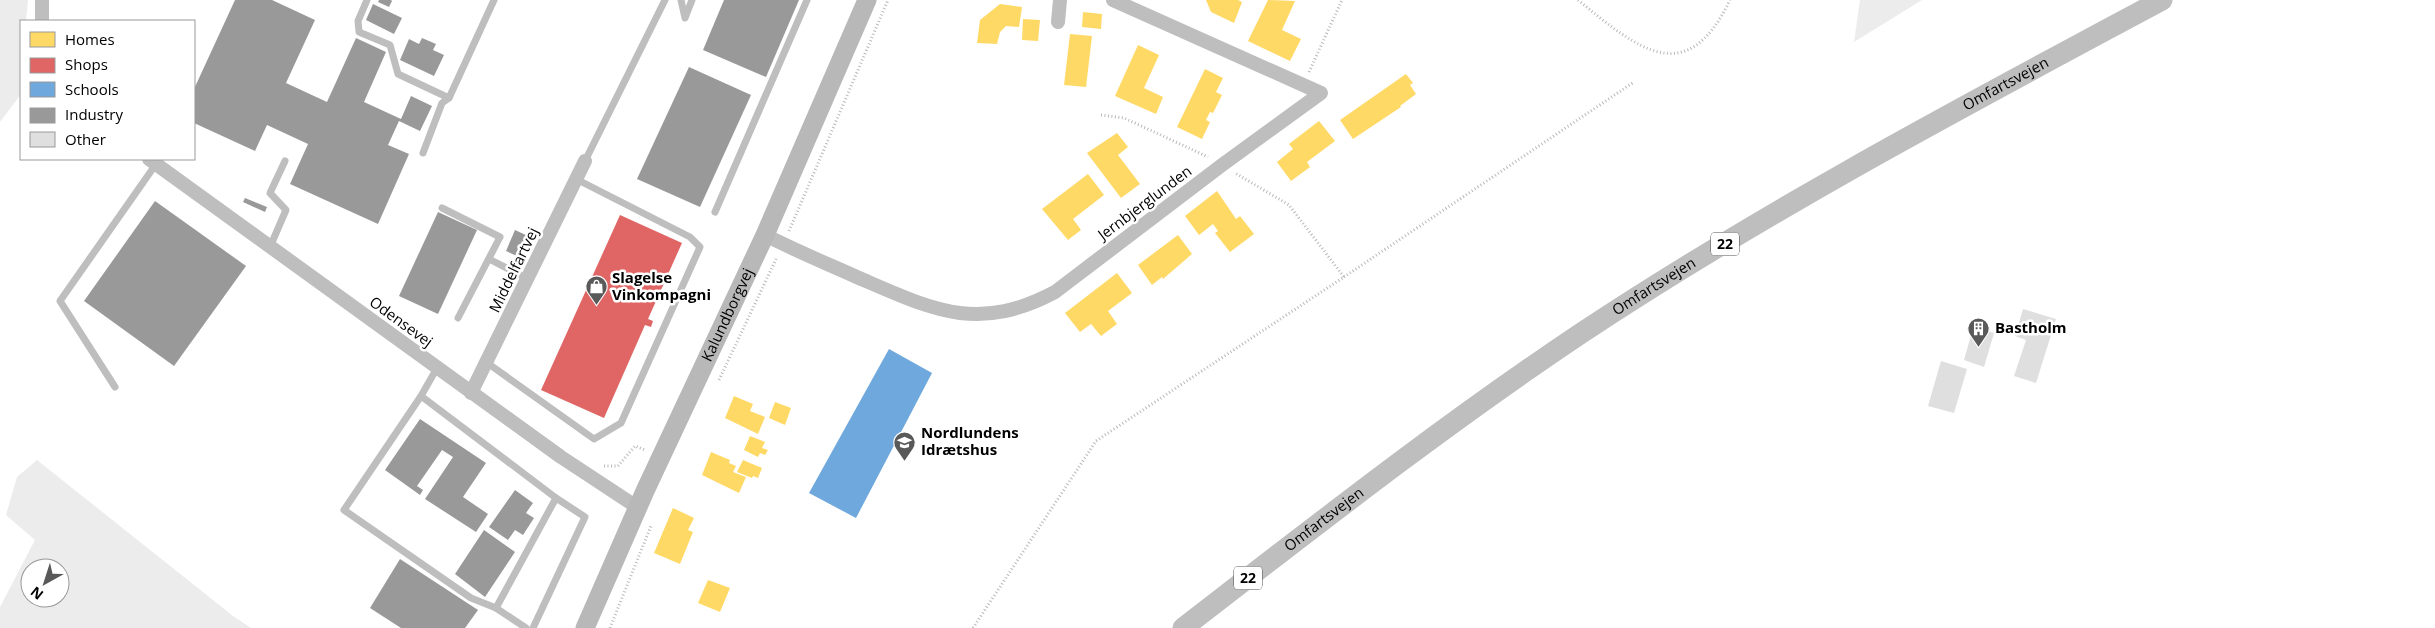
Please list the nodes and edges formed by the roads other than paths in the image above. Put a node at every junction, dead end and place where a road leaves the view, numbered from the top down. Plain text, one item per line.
1 (42, 0) edge
2 (367, 0) edge
3 (494, 0) edge
4 (665, 0) edge
5 (681, 0) edge
6 (692, 0) edge
7 (807, 0) edge
8 (867, 0) edge
9 (1060, 0) edge
10 (1113, 0) edge
11 (2162, 0) edge
12 (42, 20) edge
13 (1058, 22) dead end
14 (449, 98) junction
15 (423, 152) dead end
16 (152, 161) edge
17 (285, 161) dead end
18 (585, 161) joint
19 (576, 179) junction
20 (442, 208) dead end
21 (715, 212) dead end
22 (765, 235) junction
23 (270, 246) junction
24 (489, 259) junction
25 (528, 279) junction
26 (458, 318) dead end
27 (486, 362) junction
28 (437, 368) junction
29 (115, 387) dead end
30 (471, 393) junction
31 (421, 396) junction
32 (556, 498) junction
33 (637, 507) junction
34 (496, 608) junction
35 (526, 628) edge
36 (533, 628) edge
37 (585, 628) edge
38 (1183, 628) edge

1 - 12 street
2 - 14 lane
3 - 14 lane
4 - 18 lane
5 - 6 lane
7 - 21 lane
8 - 22 street, Kalundborgvej
9 - 13 street
10 - 22 street, Jernbjerglunden
11 - 38 main road, Omfartsvejen / 22
14 - 15 lane
16 - 23 street, Odensevej
16 - 29 lane
17 - 23 lane
18 - 19 street, Middelfartvej
19 - 25 street, Middelfartvej
19 - 27 lane
20 - 24 lane
22 - 33 street, Kalundborgvej
23 - 28 street, Odensevej
24 - 25 lane
24 - 26 lane
25 - 27 street, Middelfartvej
27 - 30 street, Middelfartvej
28 - 30 street, Odensevej
28 - 31 lane
30 - 33 street, Odensevej
31 - 32 lane
31 - 34 lane
32 - 34 lane
32 - 36 lane
33 - 37 street, Kalundborgvej
34 - 35 lane

